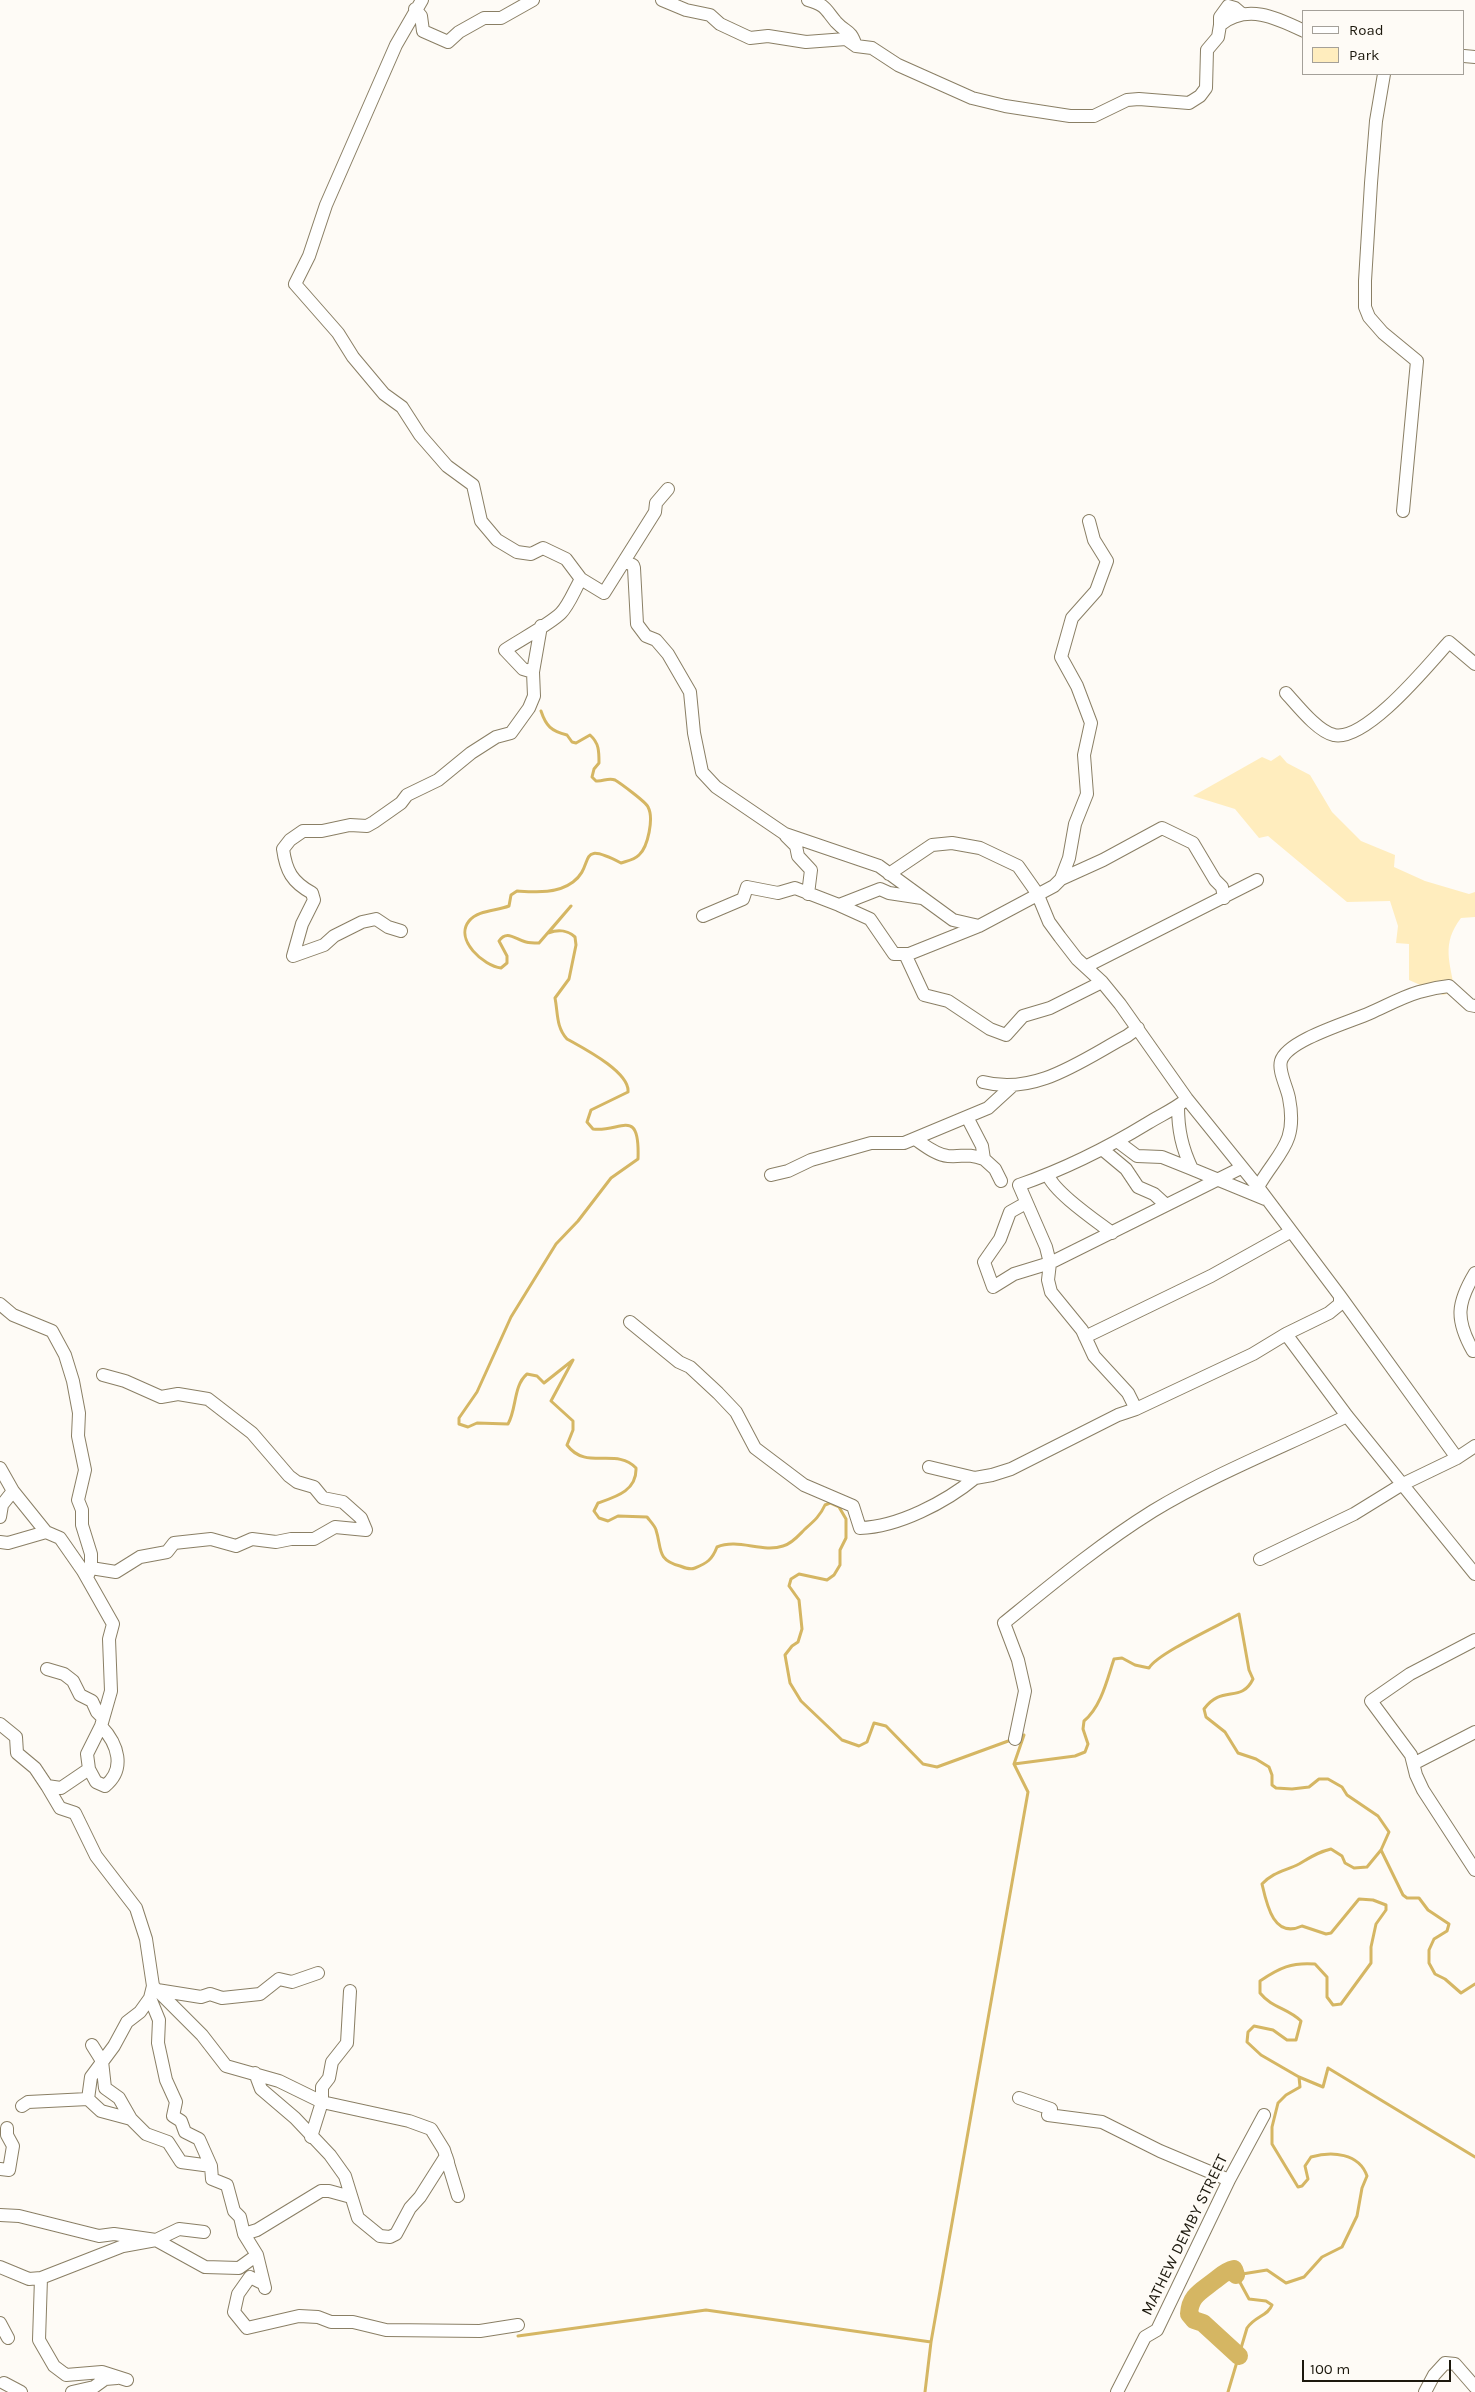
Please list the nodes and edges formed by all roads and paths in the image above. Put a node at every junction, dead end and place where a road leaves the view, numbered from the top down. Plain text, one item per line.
1 (533, 0) edge
2 (662, 0) edge
3 (808, 0) edge
4 (1226, 3) edge
5 (418, 5) edge
6 (1242, 14) junction
7 (1220, 24) junction
8 (1302, 30) edge
9 (856, 46) junction
10 (1384, 75) edge
11 (668, 489) dead end
12 (1403, 512) dead end
13 (1089, 522) dead end
14 (625, 562) junction
15 (581, 579) junction
16 (541, 626) junction
17 (1475, 664) edge
18 (533, 672) junction
19 (1286, 693) dead end
20 (785, 834) junction
21 (889, 874) junction
22 (1061, 879) junction
23 (1257, 880) dead end
24 (1037, 893) junction
25 (808, 894) junction
26 (922, 898) junction
27 (1224, 898) junction
28 (839, 905) junction
29 (703, 916) dead end
30 (979, 926) junction
31 (401, 931) dead end
32 (905, 954) junction
33 (1087, 966) junction
34 (1102, 982) junction
35 (1475, 1006) edge
36 (1138, 1028) junction
37 (983, 1082) dead end
38 (1011, 1087) junction
39 (1182, 1103) junction
40 (967, 1117) junction
41 (915, 1138) junction
42 (1117, 1141) junction
43 (1102, 1149) junction
44 (984, 1160) junction
45 (1241, 1168) junction
46 (1192, 1169) junction
47 (1048, 1174) junction
48 (771, 1175) dead end
49 (1218, 1180) junction
50 (1001, 1181) dead end
51 (1258, 1187) junction
52 (1267, 1200) junction
53 (1026, 1202) junction
54 (1166, 1205) junction
55 (1290, 1232) junction
56 (1112, 1233) junction
57 (1050, 1263) junction
58 (1475, 1273) edge
59 (1340, 1296) junction
60 (0, 1304) edge
61 (630, 1322) dead end
62 (1286, 1334) junction
63 (1085, 1337) junction
64 (1473, 1351) dead end
65 (103, 1375) dead end
66 (1136, 1410) junction
67 (1347, 1416) junction
68 (1475, 1446) edge
69 (1457, 1458) junction
70 (929, 1467) dead end
71 (0, 1468) edge
72 (976, 1478) junction
73 (1401, 1485) junction
74 (13, 1491) junction
75 (0, 1517) edge
76 (46, 1532) junction
77 (0, 1542) edge
78 (1260, 1559) dead end
79 (87, 1572) junction
80 (1475, 1574) edge
81 (1475, 1640) edge
82 (47, 1669) dead end
83 (102, 1722) junction
84 (0, 1724) edge
85 (1475, 1732) edge
86 (1015, 1739) dead end
87 (1415, 1763) junction
88 (89, 1769) junction
89 (47, 1786) junction
90 (1475, 1870) edge
91 (318, 1973) dead end
92 (153, 1991) junction
93 (350, 1991) dead end
94 (92, 2045) dead end
95 (102, 2061) junction
96 (255, 2073) junction
97 (1019, 2098) dead end
98 (88, 2099) junction
99 (322, 2102) junction
100 (22, 2106) dead end
101 (1264, 2115) dead end
102 (131, 2119) junction
103 (7, 2128) dead end
104 (311, 2136) junction
105 (211, 2166) junction
106 (0, 2169) edge
107 (1229, 2180) junction
108 (351, 2197) junction
109 (0, 2215) edge
110 (204, 2232) dead end
111 (244, 2234) junction
112 (156, 2240) junction
113 (256, 2255) junction
114 (0, 2268) edge
115 (239, 2268) junction
116 (250, 2277) junction
117 (41, 2278) junction
118 (0, 2323) edge
119 (518, 2325) dead end
120 (8, 2338) dead end
121 (4, 2382) dead end
122 (1475, 2387) edge
123 (21, 2392) edge
124 (72, 2392) edge
125 (1118, 2392) edge
126 (1425, 2392) edge

1 - 5 street
2 - 9 street
3 - 9 street
4 - 6 street
4 - 7 street
5 - 15 street
6 - 7 street
6 - 8 street
7 - 9 street
10 - 12 street
11 - 14 street
13 - 22 street
14 - 15 street
14 - 20 street
15 - 16 street
16 - 18 street
16 - 18 street
17 - 19 street
18 - 31 street
20 - 21 street
20 - 25 street
21 - 24 street
21 - 26 street
22 - 24 street
22 - 27 street
23 - 27 street
24 - 30 street
24 - 33 street
25 - 28 street
25 - 29 street
26 - 28 street
26 - 30 street
27 - 33 street
28 - 32 street
30 - 32 street
32 - 34 street
33 - 34 street
34 - 36 street
35 - 51 street
36 - 38 street
36 - 39 street
37 - 38 street
38 - 40 street
39 - 42 street
39 - 45 street
39 - 46 street
40 - 41 street
40 - 44 street
41 - 44 street
41 - 48 street
42 - 43 street
42 - 46 street
43 - 47 street
43 - 54 street
44 - 50 street
45 - 49 street
45 - 51 street
46 - 49 street
47 - 53 street
47 - 56 street
49 - 52 street
49 - 54 street
51 - 52 street
52 - 55 street
53 - 57 street
53 - 57 street
54 - 56 street
55 - 59 street
55 - 63 street
56 - 57 street
57 - 63 street
58 - 64 street
59 - 62 street
59 - 69 street
60 - 79 street
61 - 72 street
62 - 66 street
62 - 67 street
63 - 66 street
65 - 79 street
66 - 72 street
67 - 73 street
67 - 86 street
68 - 69 street
69 - 73 street
70 - 72 street
71 - 74 street
73 - 78 street
73 - 80 street
74 - 75 street
74 - 76 street
76 - 77 street
76 - 79 street
79 - 83 street
81 - 87 street
82 - 83 street
83 - 88 street
83 - 88 street
84 - 89 street
85 - 87 street
87 - 90 street
88 - 89 street
89 - 92 street
91 - 92 street
92 - 95 street
92 - 96 street
92 - 105 street
93 - 99 street
94 - 95 street
95 - 98 street
95 - 102 street
96 - 99 street
96 - 104 street
97 - 107 street
98 - 100 street
98 - 102 street
99 - 104 street
99 - 108 street
101 - 107 street, MATHEW DEMBY STREET
102 - 105 street
103 - 106 street
104 - 108 street
105 - 111 street
107 - 125 street, MATHEW DEMBY STREET
108 - 111 street
109 - 112 street
110 - 112 street
111 - 113 street
112 - 115 street
112 - 117 street
113 - 115 street
113 - 116 street
114 - 117 street
115 - 116 street
116 - 119 street
117 - 124 street
118 - 120 street
121 - 123 street
122 - 126 street

